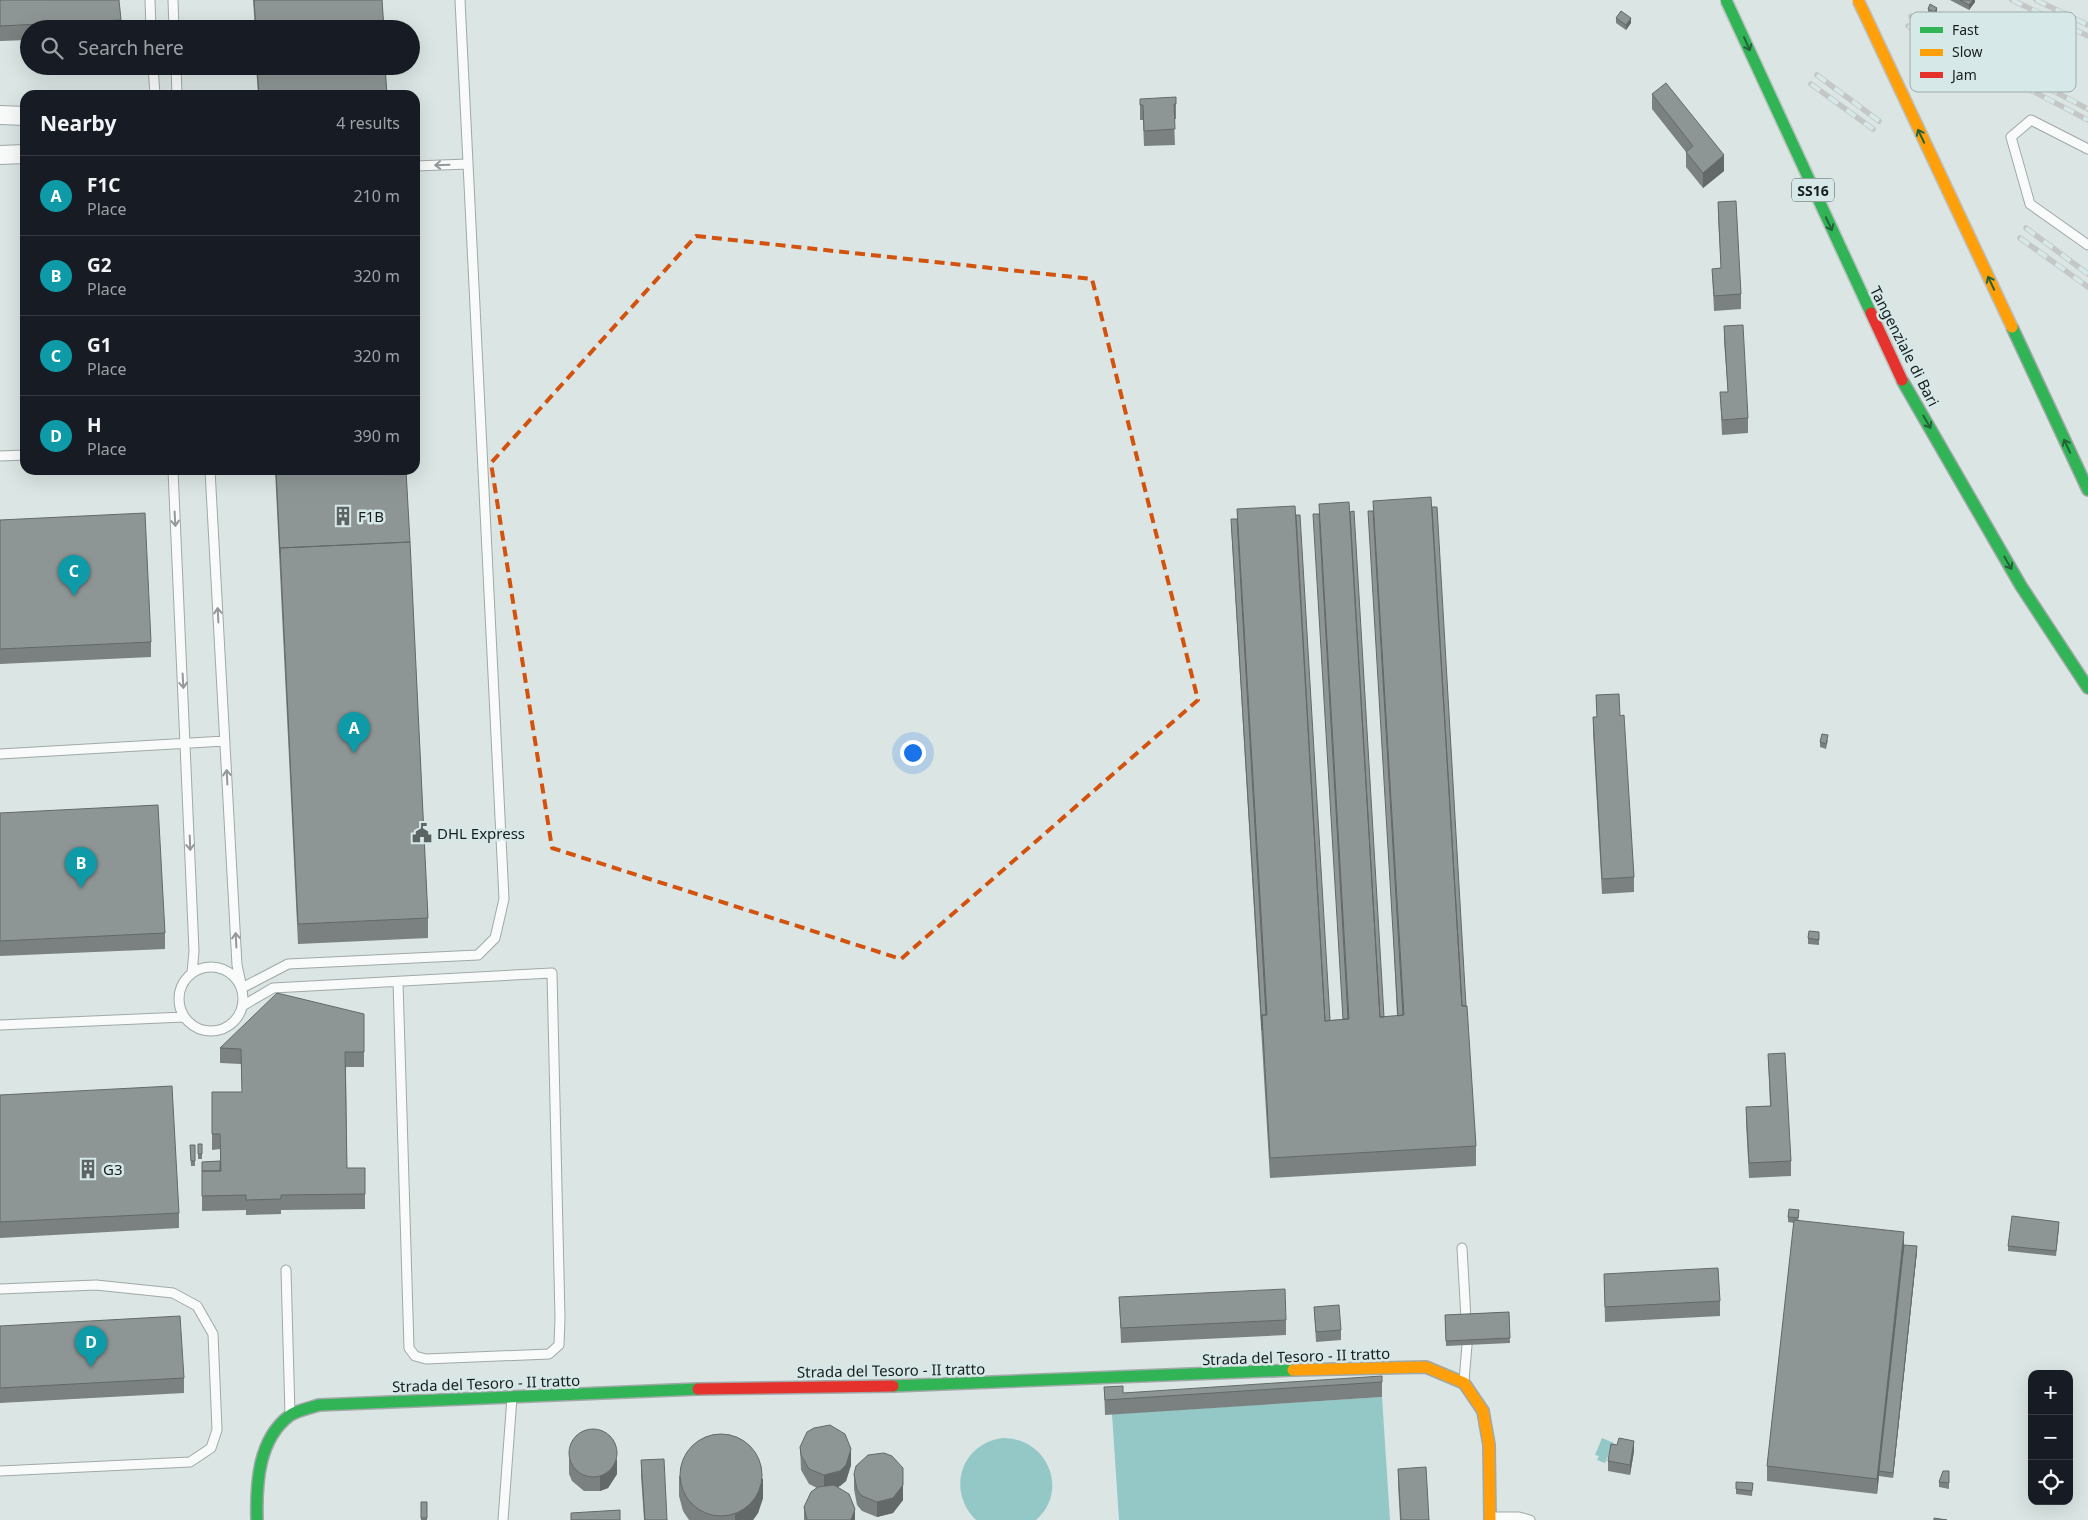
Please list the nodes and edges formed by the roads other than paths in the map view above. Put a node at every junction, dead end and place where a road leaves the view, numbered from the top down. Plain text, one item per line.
1 (150, 0) edge
2 (173, 0) edge
3 (460, 0) edge
4 (1726, 0) edge
5 (1858, 0) edge
6 (151, 20) edge
7 (174, 20) edge
8 (154, 75) edge
9 (176, 75) edge
10 (155, 90) edge
11 (177, 90) edge
12 (0, 115) edge
13 (20, 116) edge
14 (2088, 149) edge
15 (20, 154) edge
16 (0, 156) edge
17 (468, 164) junction
18 (420, 166) edge
19 (2088, 245) edge
20 (20, 454) edge
21 (0, 456) edge
22 (173, 475) edge
23 (210, 475) edge
24 (2088, 490) edge
25 (2088, 688) edge
26 (226, 741) junction
27 (186, 744) junction
28 (0, 754) edge
29 (192, 973) junction
30 (398, 982) junction
31 (242, 988) junction
32 (244, 1005) junction
33 (184, 1017) junction
34 (0, 1024) edge
35 (1462, 1248) dead end
36 (286, 1270) dead end
37 (0, 1289) edge
38 (1466, 1319) edge
39 (1467, 1345) edge
40 (1464, 1384) junction
41 (512, 1397) junction
42 (290, 1415) junction
43 (0, 1472) edge
44 (1490, 1518) edge
45 (257, 1520) edge
46 (503, 1520) edge
47 (1530, 1520) edge

1 - 6 lane
2 - 7 lane
3 - 17 lane
4 -> 25 main road, Tangenziale di Bari / SS16, bridge
24 -> 5 main road, bridge
8 - 10 lane
9 - 11 lane
12 - 13 street
14 - 19 lane
15 - 16 street
17 -> 18 lane
17 - 31 lane
20 - 21 lane
22 -> 27 lane
26 -> 23 lane
26 - 27 lane
31 -> 26 lane
27 - 28 lane
27 -> 29 lane
29 - 31 lane
29 - 33 lane
30 - 30 lane
30 - 32 lane
31 - 32 lane
32 - 33 lane
33 - 34 lane
35 - 38 lane
36 - 42 lane
37 - 43 lane
39 - 40 lane
40 - 41 main road, Strada del Tesoro - II tratto
40 - 44 main road
41 - 42 main road, Strada del Tesoro - II tratto
41 - 46 lane
42 - 45 main road
44 - 47 lane

